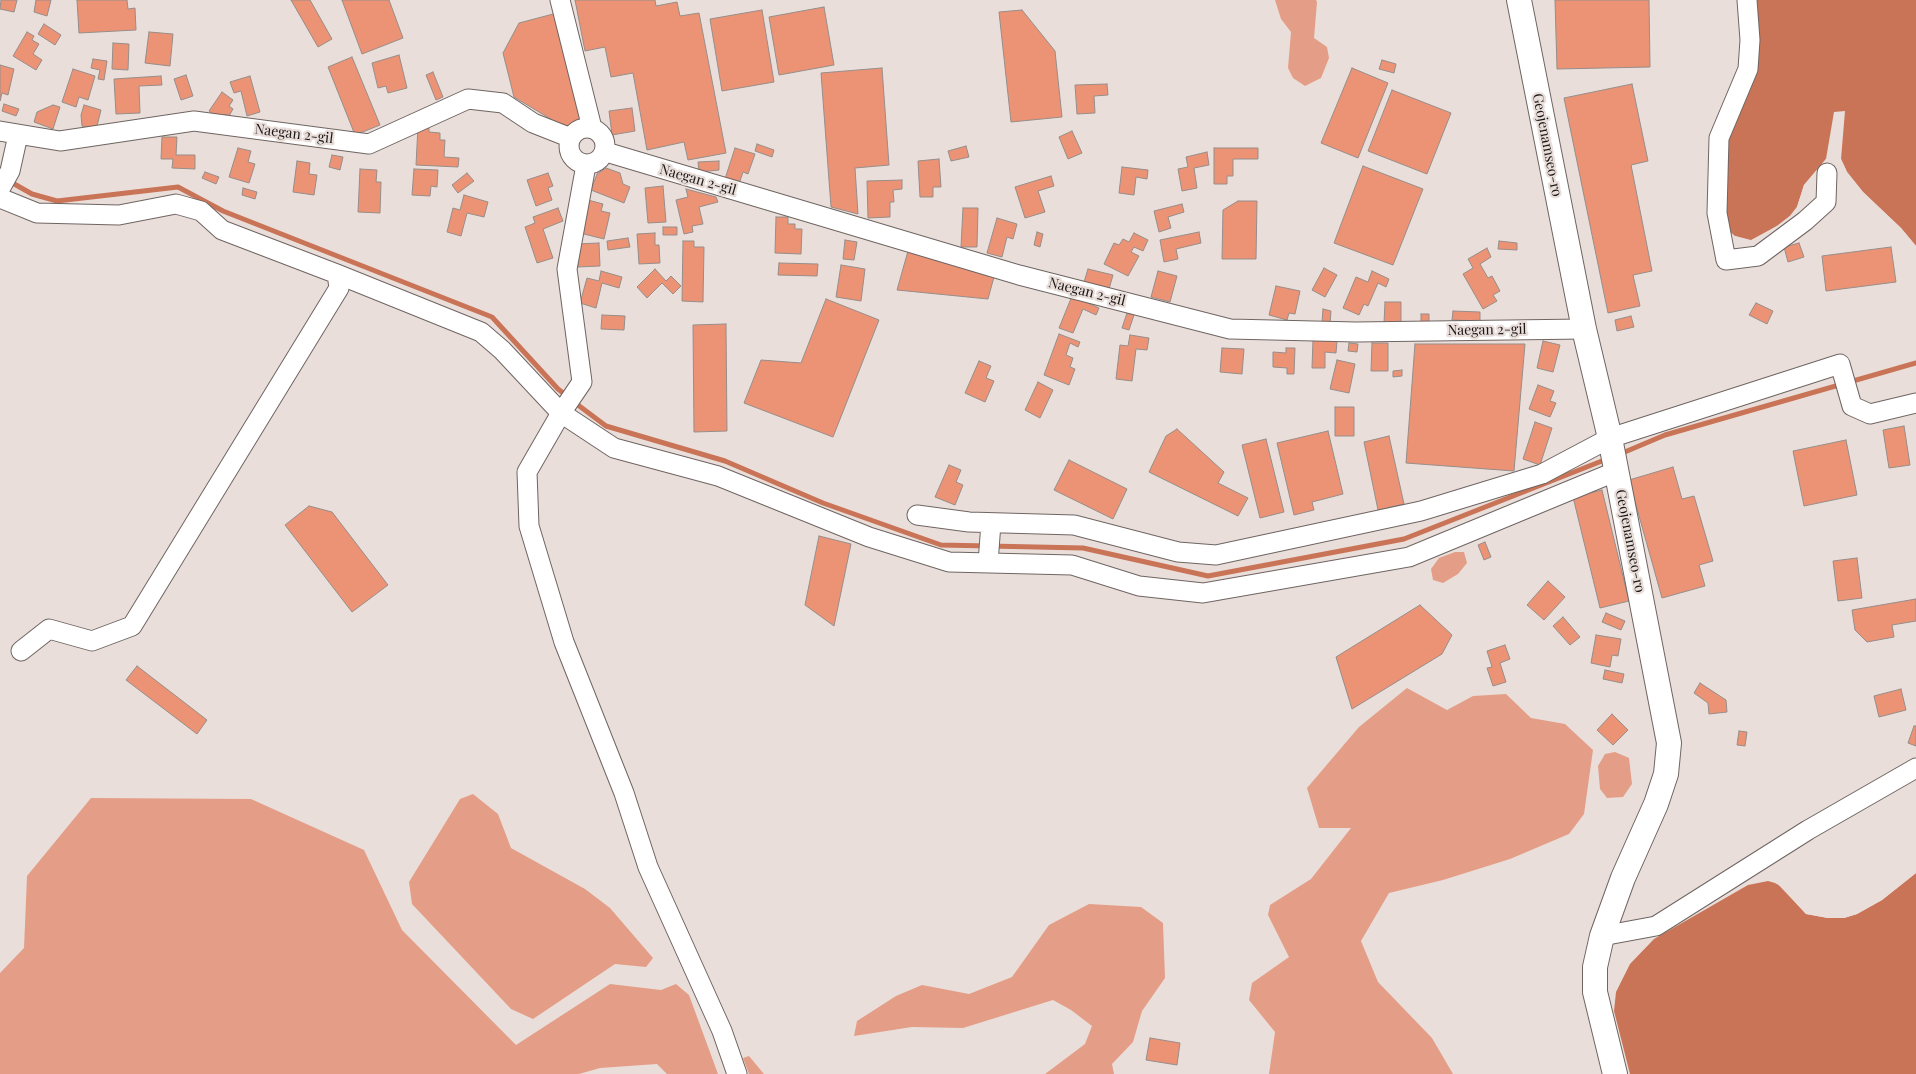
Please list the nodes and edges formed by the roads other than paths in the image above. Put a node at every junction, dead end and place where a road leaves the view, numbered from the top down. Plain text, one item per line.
1 (560, 0) edge
2 (1519, 0) edge
3 (1747, 0) edge
4 (592, 128) junction
5 (0, 131) edge
6 (18, 135) junction
7 (571, 138) junction
8 (606, 152) junction
9 (586, 165) junction
10 (1827, 173) dead end
11 (0, 189) edge
12 (0, 198) edge
13 (337, 274) junction
14 (1584, 329) junction
15 (1916, 403) edge
16 (561, 413) junction
17 (1610, 438) junction
18 (1617, 470) junction
19 (917, 515) dead end
20 (991, 523) junction
21 (988, 563) junction
22 (21, 651) dead end
23 (1916, 768) edge
24 (1602, 936) junction
25 (737, 1074) edge
26 (1615, 1074) edge

1 - 4 lane
2 - 14 main road, Geojenamseo-ro
3 - 10 lane
4 - 7 lane
4 - 8 lane
5 - 6 lane, Naegan 2-gil
6 - 7 lane, Naegan 2-gil
6 - 11 lane
7 - 9 lane
8 - 9 lane
8 - 14 lane, Naegan 2-gil
9 - 16 lane
12 - 13 lane
13 - 16 lane
13 - 22 lane
14 - 17 main road, Geojenamseo-ro
15 - 17 lane
16 - 21 lane
16 - 25 lane
17 - 18 main road, Geojenamseo-ro
17 - 20 lane
18 - 21 lane
18 - 24 main road, Geojenamseo-ro
19 - 20 lane
20 - 21 lane
23 - 24 lane
24 - 26 main road, Geojenamseo-ro

